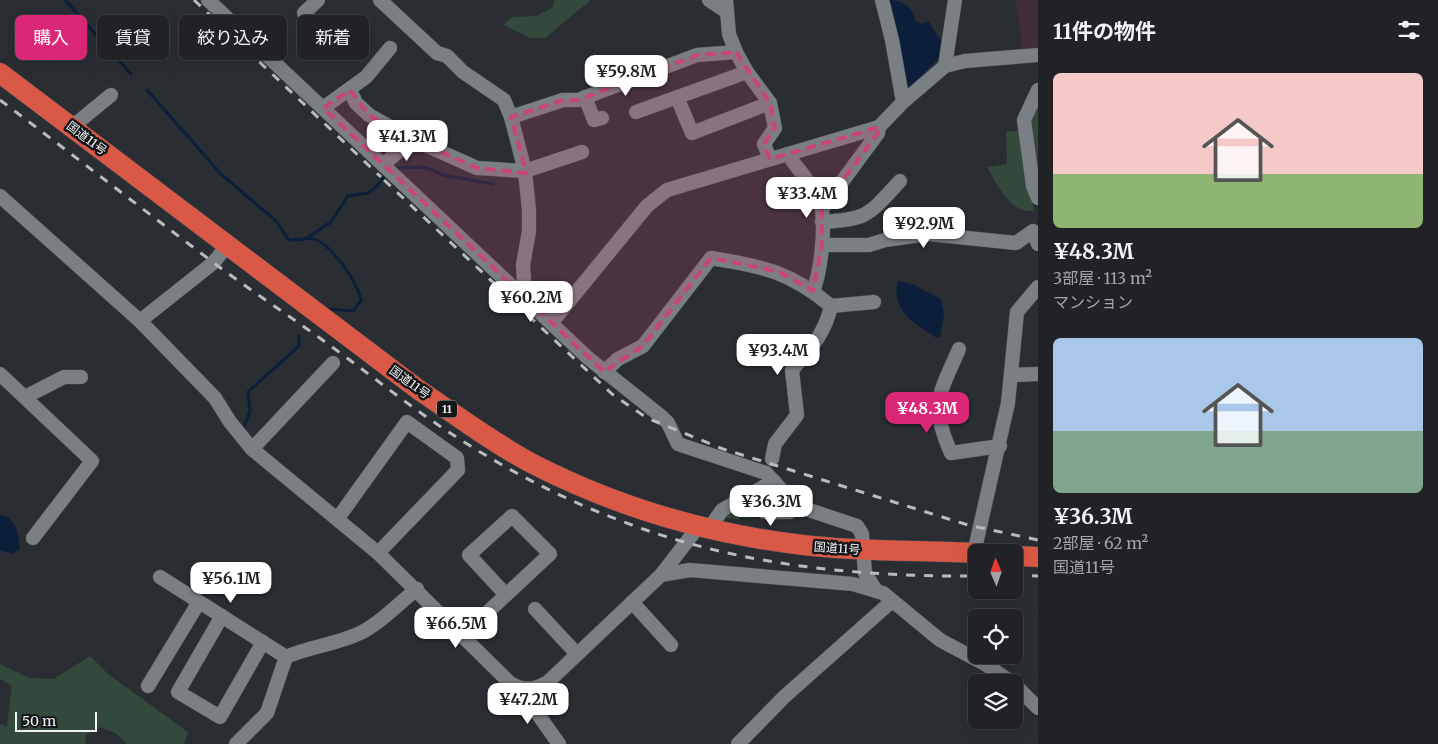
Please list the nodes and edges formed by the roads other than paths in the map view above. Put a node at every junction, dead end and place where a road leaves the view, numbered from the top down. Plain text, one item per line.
1 (318, 0) edge
2 (380, 0) edge
3 (709, 0) edge
4 (882, 0) edge
5 (955, 0) edge
6 (212, 1) edge
7 (727, 6) edge
8 (304, 13) dead end
9 (390, 48) dead end
10 (736, 52) junction
11 (1038, 55) edge
12 (945, 66) junction
13 (747, 72) junction
14 (0, 73) edge
15 (350, 90) junction
16 (1038, 90) edge
17 (111, 95) dead end
18 (585, 97) junction
19 (677, 97) junction
20 (903, 102) junction
21 (770, 103) junction
22 (323, 108) junction
23 (636, 112) dead end
24 (512, 117) junction
25 (602, 118) dead end
26 (879, 126) junction
27 (72, 127) junction
28 (412, 139) junction
29 (582, 152) dead end
30 (788, 154) junction
31 (770, 159) junction
32 (383, 164) junction
33 (525, 171) junction
34 (900, 181) dead end
35 (1038, 198) edge
36 (2, 201) edge
37 (822, 215) junction
38 (1038, 244) edge
39 (228, 245) junction
40 (822, 245) junction
41 (1038, 287) edge
42 (813, 291) junction
43 (525, 299) junction
44 (874, 302) dead end
45 (831, 306) junction
46 (140, 321) junction
47 (552, 322) junction
48 (959, 349) dead end
49 (333, 363) dead end
50 (604, 372) junction
51 (0, 374) edge
52 (1038, 374) edge
53 (1013, 375) junction
54 (81, 377) dead end
55 (25, 397) junction
56 (1000, 446) junction
57 (252, 449) junction
58 (772, 459) dead end
59 (774, 481) junction
60 (747, 497) junction
61 (798, 505) junction
62 (338, 518) junction
63 (704, 528) junction
64 (33, 538) dead end
65 (977, 544) edge
66 (864, 550) junction
67 (378, 553) junction
68 (968, 553) edge
69 (1023, 556) edge
70 (1038, 557) edge
71 (661, 575) junction
72 (160, 577) dead end
73 (417, 589) junction
74 (875, 589) junction
75 (506, 595) junction
76 (892, 601) junction
77 (199, 602) junction
78 (632, 602) junction
79 (535, 609) dead end
80 (222, 616) junction
81 (463, 635) junction
82 (263, 642) junction
83 (671, 645) dead end
84 (577, 654) junction
85 (286, 657) junction
86 (1000, 674) edge
87 (148, 686) dead end
88 (520, 689) junction
89 (1023, 693) edge
90 (1038, 708) edge
91 (236, 744) edge
92 (559, 744) edge
93 (738, 744) edge

1 - 8 street
2 - 24 street
3 - 7 street
4 - 20 street
5 - 12 street
6 - 22 street
7 - 10 street
9 - 15 street
10 - 13 street
10 - 18 street
11 - 12 street
12 - 20 street
13 - 19 street
13 - 21 street
14 - 27 highway, 国道11号 / 11
15 - 22 street
15 - 28 street
16 - 35 street
17 - 27 street
18 - 24 street
18 - 25 street
19 - 21 street
19 - 23 street
20 - 26 street
21 - 31 street
22 - 32 street
24 - 33 street
26 - 30 street
26 - 37 street
27 - 39 highway, 国道11号 / 11
28 - 32 street
28 - 33 street
29 - 33 street
30 - 31 street
30 - 37 street
31 - 47 street
32 - 43 street
33 - 43 street
34 - 37 street
36 - 46 street
37 - 40 street
38 - 40 street
39 - 46 street
39 - 63 highway, 国道11号 / 11
40 - 42 street
41 - 53 street
42 - 45 street
42 - 50 street
43 - 47 street
44 - 45 street
45 - 58 street
46 - 57 street
47 - 50 street
48 - 56 street
49 - 57 street
50 - 59 street
51 - 55 street
52 - 53 street
53 - 56 street
54 - 55 street
55 - 64 street
56 - 65 street
57 - 62 street
59 - 60 street
59 - 61 street
60 - 61 street
60 - 63 street
61 - 66 street
62 - 67 street
62 - 67 street
63 - 66 highway, 国道11号 / 11
63 - 71 street
66 - 68 highway, 国道11号 / 11
66 - 74 street
67 - 73 street
69 - 70 highway
71 - 74 street
71 - 78 street
72 - 77 street
73 - 81 street
73 - 85 street
74 - 76 street
75 - 75 street
75 - 81 street
76 - 86 street
76 - 93 street
77 - 80 street
77 - 87 street
78 - 83 street
78 - 84 street
79 - 84 street
80 - 82 street
80 - 82 street
81 - 88 street
82 - 85 street
84 - 88 street
85 - 91 street
88 - 92 street
89 - 90 street

